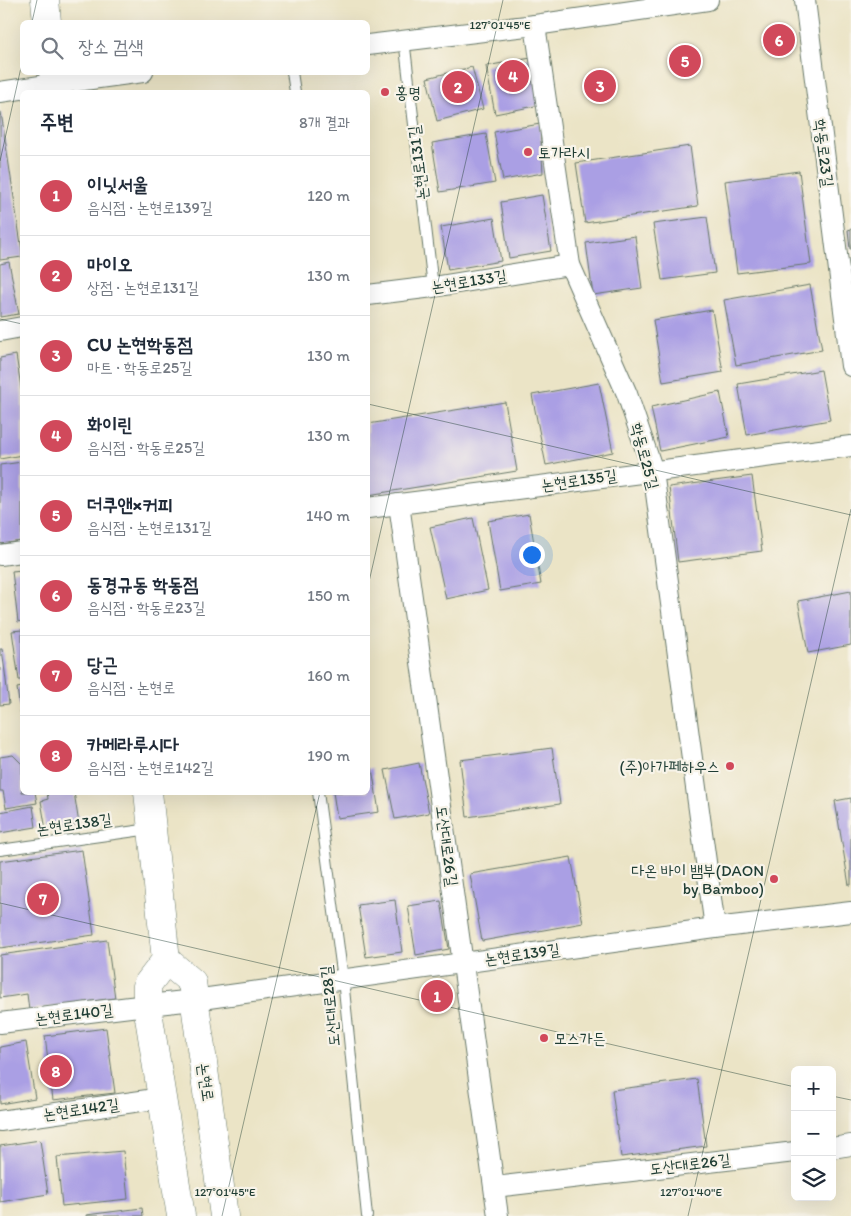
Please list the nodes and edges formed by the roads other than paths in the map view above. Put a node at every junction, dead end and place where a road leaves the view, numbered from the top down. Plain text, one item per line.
1 (45, 0) edge
2 (708, 0) edge
3 (805, 0) edge
4 (47, 20) edge
5 (535, 25) junction
6 (404, 40) junction
7 (370, 44) edge
8 (119, 75) edge
9 (292, 75) edge
10 (54, 83) edge
11 (295, 90) edge
12 (0, 92) edge
13 (570, 265) junction
14 (433, 287) junction
15 (370, 295) edge
16 (20, 327) edge
17 (0, 331) edge
18 (851, 366) edge
19 (851, 446) edge
20 (652, 471) junction
21 (399, 504) junction
22 (370, 508) edge
23 (20, 552) edge
24 (0, 555) edge
25 (148, 795) edge
26 (318, 795) edge
27 (152, 829) junction
28 (0, 850) edge
29 (851, 912) edge
30 (715, 928) junction
31 (166, 960) junction
32 (463, 962) junction
33 (343, 978) junction
34 (194, 1000) junction
35 (147, 1004) junction
36 (0, 1023) edge
37 (162, 1098) junction
38 (0, 1121) edge
39 (851, 1145) edge
40 (836, 1147) edge
41 (791, 1152) edge
42 (495, 1187) junction
43 (181, 1216) edge
44 (224, 1216) edge
45 (367, 1216) edge
46 (498, 1216) edge

1 - 4 main road
2 - 5 street
3 - 18 street, 학동로23길
5 - 6 street
5 - 13 street, 학동로25길
6 - 7 street
6 - 14 lane, 논현로131길
8 - 10 street
9 - 11 lane
10 - 12 street
13 - 14 street, 논현로133길
13 - 20 street, 학동로25길
14 - 15 street, 논현로133길
16 - 17 street
19 - 20 street, 논현로135길
20 - 21 street, 논현로135길
20 - 30 street, 학동로25길
21 - 22 street, 논현로135길
21 - 32 street, 도산대로26길
23 - 24 street
25 - 27 main road
26 - 33 lane, 도산대로28길
27 - 28 lane, 논현로138길
27 - 31 main road
29 - 30 street, 논현로139길
30 - 32 street, 논현로139길
31 - 34 main road, 논현로
31 - 35 main road
32 - 33 street, 논현로139길
32 - 42 street, 도산대로26길
33 - 34 street, 논현로139길
33 - 45 lane, 도산대로28길
34 - 35 street, 논현로140길
34 - 44 main road, 논현로
35 - 36 street, 논현로140길
35 - 37 main road
37 - 38 street, 논현로142길
37 - 43 main road
39 - 40 street
41 - 42 street, 도산대로26길
42 - 46 street, 도산대로26길

